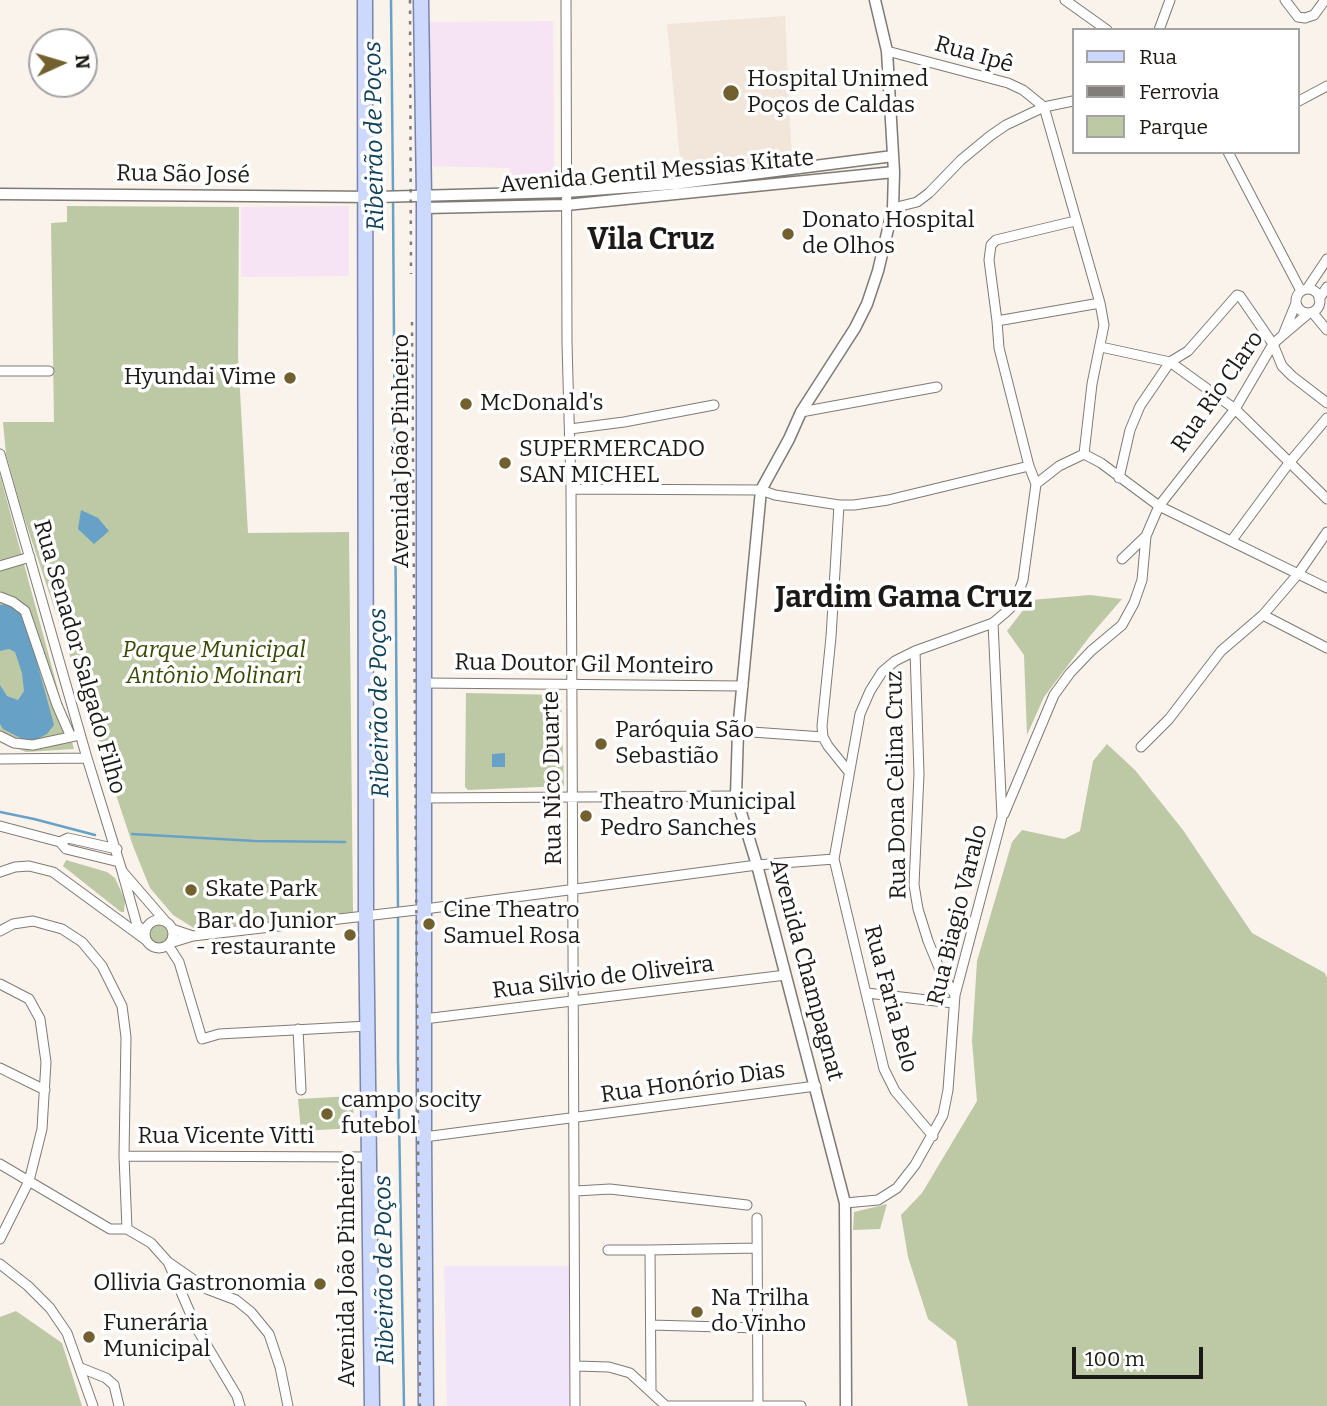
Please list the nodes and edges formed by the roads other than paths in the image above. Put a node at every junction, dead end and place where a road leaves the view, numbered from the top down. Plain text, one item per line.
1 (365, 0) edge
2 (421, 0) edge
3 (565, 0) edge
4 (875, 0) edge
5 (1065, 0) edge
6 (1170, 0) edge
7 (1285, 0) edge
8 (1325, 0) edge
9 (1104, 28) edge
10 (1160, 28) edge
11 (887, 51) junction
12 (1327, 86) edge
13 (1072, 101) edge
14 (1299, 101) edge
15 (1044, 107) junction
16 (1229, 154) edge
17 (893, 156) junction
18 (779, 169) junction
19 (894, 172) junction
20 (780, 183) junction
21 (675, 190) junction
22 (566, 192) junction
23 (0, 194) edge
24 (371, 197) junction
25 (419, 200) junction
26 (566, 205) junction
27 (893, 208) junction
28 (1075, 220) junction
29 (1327, 259) edge
30 (1327, 287) edge
31 (1304, 290) junction
32 (1319, 299) junction
33 (1100, 303) junction
34 (1296, 303) junction
35 (1310, 313) junction
36 (997, 321) junction
37 (1326, 326) edge
38 (1283, 335) junction
39 (1273, 344) junction
40 (1101, 347) junction
41 (1170, 362) junction
42 (0, 371) edge
43 (49, 371) dead end
44 (937, 387) dead end
45 (1327, 403) edge
46 (714, 405) dead end
47 (1234, 409) junction
48 (800, 412) junction
49 (1327, 418) edge
50 (570, 429) junction
51 (0, 454) edge
52 (1084, 454) junction
53 (1289, 463) junction
54 (1029, 466) junction
55 (1119, 478) junction
56 (1036, 484) junction
57 (571, 489) junction
58 (761, 490) junction
59 (1327, 499) edge
60 (839, 505) junction
61 (1158, 506) junction
62 (1327, 532) edge
63 (1146, 536) junction
64 (1232, 540) junction
65 (30, 557) junction
66 (1122, 559) dead end
67 (0, 566) edge
68 (1298, 574) junction
69 (1327, 588) edge
70 (0, 597) edge
71 (1263, 615) junction
72 (993, 623) junction
73 (1327, 648) edge
74 (915, 651) junction
75 (425, 683) junction
76 (571, 683) junction
77 (743, 686) junction
78 (738, 731) junction
79 (0, 736) edge
80 (76, 736) junction
81 (823, 737) junction
82 (1141, 747) dead end
83 (87, 758) junction
84 (0, 759) edge
85 (849, 772) junction
86 (736, 796) junction
87 (424, 798) junction
88 (572, 798) junction
89 (1002, 817) junction
90 (0, 826) edge
91 (60, 842) junction
92 (117, 849) junction
93 (834, 859) junction
94 (757, 864) junction
95 (121, 867) junction
96 (0, 872) edge
97 (573, 890) junction
98 (425, 909) junction
99 (366, 915) junction
100 (169, 925) junction
101 (0, 931) edge
102 (145, 936) junction
103 (194, 936) junction
104 (169, 944) junction
105 (786, 975) junction
106 (0, 984) edge
107 (867, 993) junction
108 (954, 999) junction
109 (574, 1002) junction
110 (424, 1019) junction
111 (368, 1026) junction
112 (298, 1029) junction
113 (0, 1068) edge
114 (816, 1086) junction
115 (45, 1090) junction
116 (301, 1090) dead end
117 (575, 1119) junction
118 (933, 1136) junction
119 (424, 1137) junction
120 (124, 1156) junction
121 (370, 1157) junction
122 (0, 1164) edge
123 (29, 1181) junction
124 (576, 1191) junction
125 (845, 1203) junction
126 (747, 1205) dead end
127 (757, 1218) dead end
128 (127, 1229) junction
129 (0, 1238) edge
130 (757, 1248) junction
131 (608, 1250) dead end
132 (650, 1250) junction
133 (169, 1262) junction
134 (0, 1264) edge
135 (651, 1325) junction
136 (758, 1328) junction
137 (576, 1366) junction
138 (81, 1368) junction
139 (651, 1390) junction
140 (758, 1405) edge
141 (93, 1406) edge
142 (119, 1406) edge
143 (240, 1406) edge
144 (288, 1406) edge
145 (372, 1406) edge
146 (426, 1406) edge
147 (575, 1406) edge
148 (666, 1406) edge
149 (801, 1406) edge
150 (846, 1406) edge

1 - 24 main road, Avenida João Pinheiro
2 - 25 main road, Avenida João Pinheiro
3 - 22 street, Rua Nico Duarte
4 - 11 street, Avenida Champagnat
5 - 9 street
6 - 10 street
7 - 8 street
11 - 15 street, Rua Ipê
11 - 17 street, Avenida Champagnat
12 - 14 street
13 - 15 street
15 - 27 street
15 - 28 street
16 - 31 street
17 - 18 street, Avenida Gentil Messias Kitate
17 - 19 street, Avenida Champagnat
18 - 20 street
18 - 21 street, Avenida Gentil Messias Kitate
19 - 20 street, Avenida Gentil Messias Kitate
19 - 27 street, Avenida Champagnat
20 - 21 street, Avenida Gentil Messias Kitate
21 - 22 street, Avenida Gentil Messias Kitate
21 - 26 street, Avenida Gentil Messias Kitate
22 - 25 street, Avenida Gentil Messias Kitate
22 - 26 street, Rua Nico Duarte
23 - 24 street, Rua São José
24 - 25 street, Rua São José
24 - 99 main road, Avenida João Pinheiro
25 - 26 street, Avenida Gentil Messias Kitate
25 - 75 main road, Avenida João Pinheiro
26 - 50 street, Rua Nico Duarte
27 - 48 street, Avenida Champagnat
28 - 33 street
28 - 36 street
29 - 31 street
30 - 32 street
31 - 32 street
31 - 34 street
32 - 35 street
33 - 36 street
33 - 40 street
34 - 35 street
34 - 38 street
35 - 37 street
35 - 38 street, Rua Rio Claro
36 - 54 street
38 - 39 street, Rua Rio Claro
39 - 41 street
39 - 45 street
39 - 47 street, Rua Rio Claro
40 - 41 street
40 - 52 street
41 - 47 street
41 - 55 street
42 - 43 street
44 - 48 street
46 - 50 street
47 - 53 street
47 - 61 street, Rua Rio Claro
48 - 58 street, Avenida Champagnat
49 - 53 street
50 - 57 street, Rua Nico Duarte
51 - 65 street, Rua Senador Salgado Filho
52 - 55 street
52 - 56 street
53 - 59 street
53 - 64 street
54 - 56 street
54 - 60 street
55 - 61 street
56 - 72 street
57 - 58 street
57 - 76 street, Rua Nico Duarte
58 - 60 street
58 - 77 street, Avenida Champagnat
60 - 81 street
61 - 63 street, Rua Rio Claro
61 - 64 street
62 - 68 street
63 - 66 street
63 - 89 street
64 - 68 street
65 - 67 street
65 - 80 street, Rua Senador Salgado Filho
68 - 69 street
68 - 71 street
70 - 80 street
71 - 73 street
71 - 82 street
72 - 74 street
72 - 89 street, Rua Biagio Varalo
74 - 85 street
74 - 108 street, Rua Dona Celina Cruz
75 - 76 street, Rua Doutor Gil Monteiro
75 - 87 main road, Avenida João Pinheiro
76 - 77 street, Rua Doutor Gil Monteiro
76 - 88 street, Rua Nico Duarte
77 - 78 street, Avenida Champagnat
78 - 81 street
78 - 86 street, Avenida Champagnat
79 - 80 street
80 - 83 street, Rua Senador Salgado Filho
81 - 85 street
83 - 84 street
83 - 92 street, Rua Senador Salgado Filho
85 - 93 street
86 - 88 street
86 - 94 street, Avenida Champagnat
87 - 88 street
87 - 98 main road, Avenida João Pinheiro
88 - 97 street, Rua Nico Duarte
89 - 108 street, Rua Biagio Varalo
90 - 91 street
91 - 92 street
91 - 95 street
92 - 95 street, Rua Senador Salgado Filho
93 - 94 street
93 - 107 street, Rua Faria Belo
94 - 97 street
94 - 105 street, Avenida Champagnat
95 - 100 street
95 - 102 street, Rua Senador Salgado Filho
96 - 102 street
97 - 98 street
97 - 109 street, Rua Nico Duarte
98 - 99 street
98 - 110 main road, Avenida João Pinheiro
99 - 103 street
99 - 111 main road, Avenida João Pinheiro
100 - 102 street
100 - 103 street
100 - 104 street
101 - 120 street
102 - 104 street
103 - 104 street
104 - 112 street
105 - 109 street, Rua Silvio de Oliveira
105 - 114 street, Avenida Champagnat
106 - 115 street
107 - 108 street
107 - 118 street, Rua Faria Belo
108 - 118 street, Rua Biagio Varalo
109 - 110 street, Rua Silvio de Oliveira
109 - 117 street, Rua Nico Duarte
110 - 119 main road, Avenida João Pinheiro
111 - 112 street
111 - 121 main road, Avenida João Pinheiro
112 - 116 street
113 - 115 street
114 - 117 street, Rua Honório Dias
114 - 125 street, Avenida Champagnat
115 - 123 street
117 - 119 street, Rua Honório Dias
117 - 124 street, Rua Nico Duarte
118 - 125 street, Rua Biagio Varalo
119 - 146 main road, Avenida João Pinheiro
120 - 121 street, Rua Vicente Vitti
120 - 128 street
121 - 145 main road, Avenida João Pinheiro
122 - 123 street
123 - 128 street
123 - 129 street
124 - 126 street
124 - 137 street, Rua Nico Duarte
125 - 150 street, Avenida Champagnat
127 - 130 street
128 - 133 street
130 - 132 street
130 - 136 street
131 - 132 street
132 - 135 street
133 - 143 street
133 - 144 street
134 - 138 street
135 - 136 street
135 - 139 street
136 - 140 street
137 - 139 street
137 - 147 street, Rua Nico Duarte
138 - 141 street
138 - 142 street
139 - 148 street
140 - 148 street
140 - 149 street

